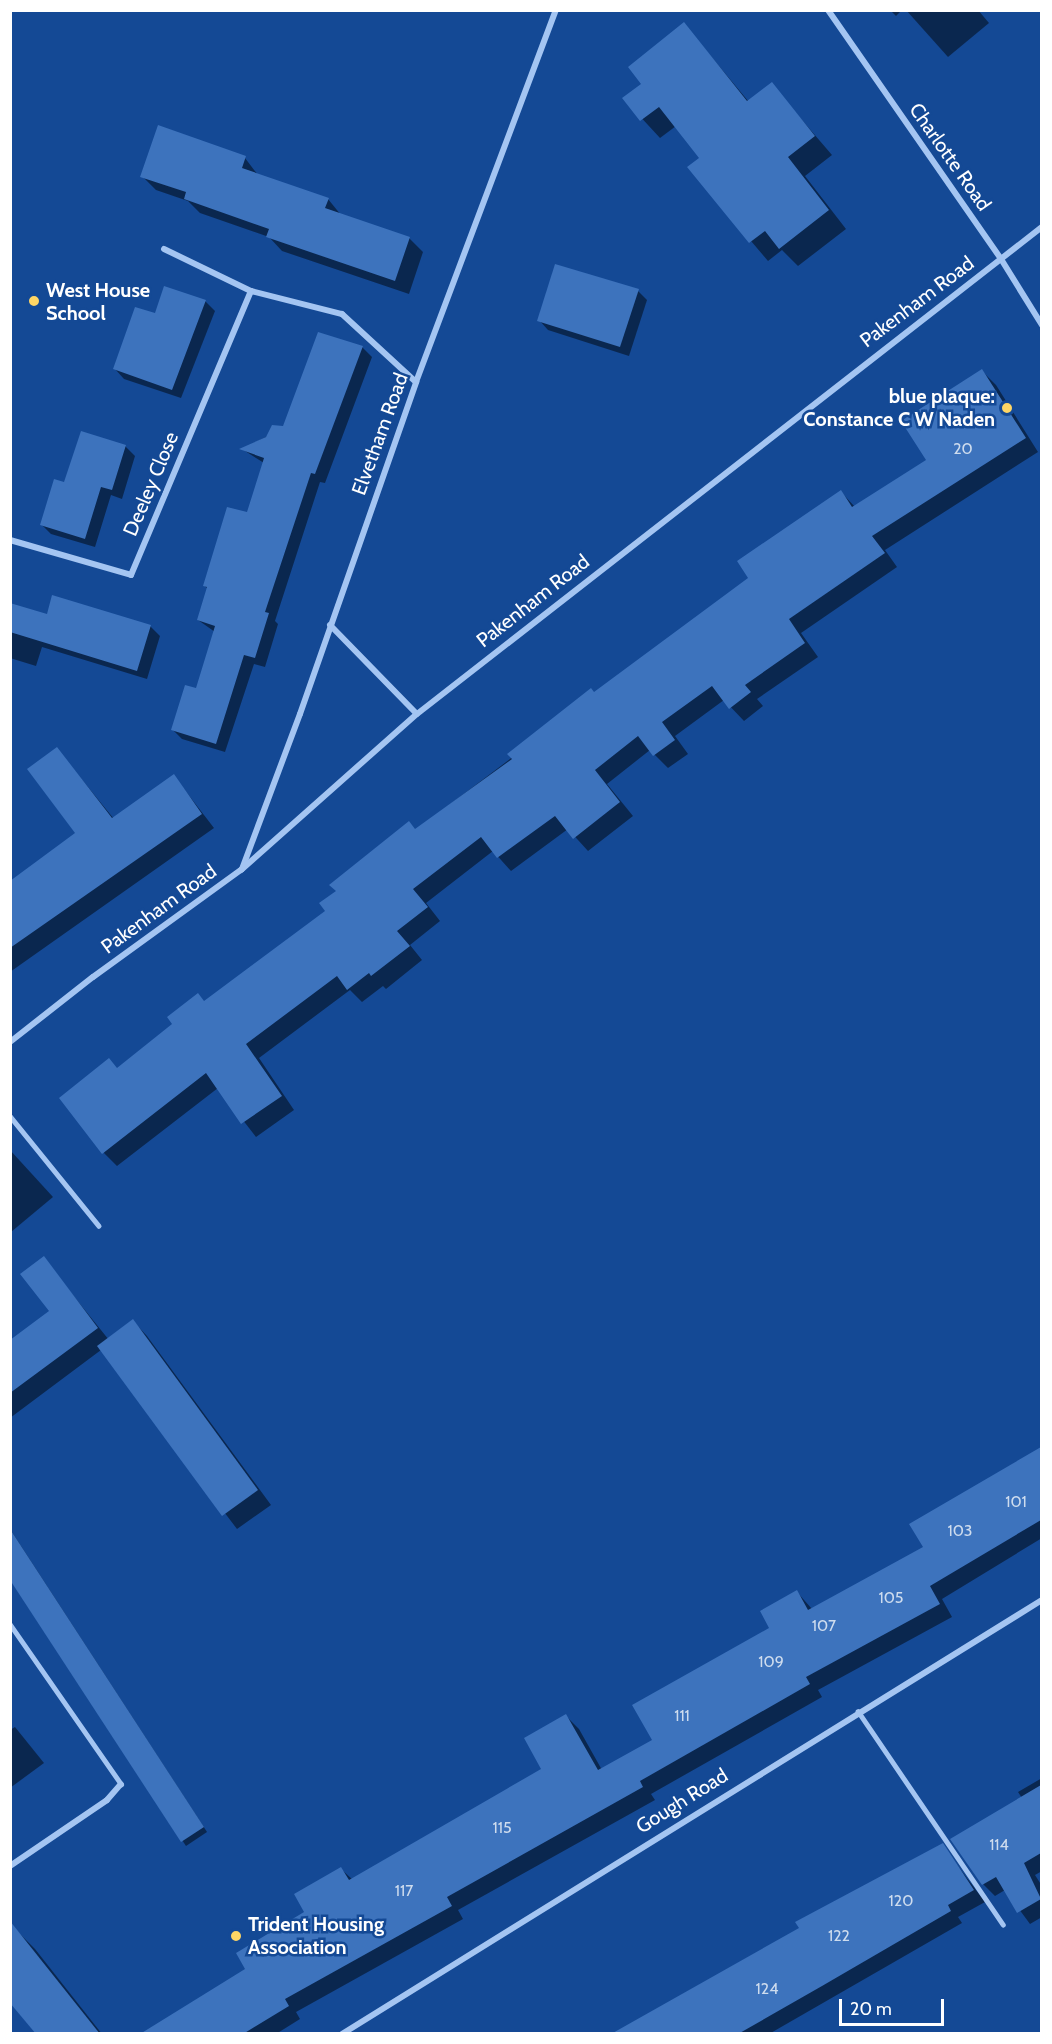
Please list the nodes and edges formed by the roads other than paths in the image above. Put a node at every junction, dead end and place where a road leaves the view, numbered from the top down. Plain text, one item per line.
1 (556, 10) edge
2 (828, 10) edge
3 (1041, 227) edge
4 (165, 249) dead end
5 (1001, 259) junction
6 (251, 291) junction
7 (1041, 325) edge
8 (416, 382) junction
9 (10, 540) edge
10 (330, 625) junction
11 (417, 714) junction
12 (241, 870) junction
13 (10, 1042) edge
14 (10, 1116) edge
15 (99, 1226) dead end
16 (1041, 1600) edge
17 (10, 1624) edge
18 (858, 1711) junction
19 (121, 1784) joint
20 (10, 1866) edge
21 (1003, 1924) dead end
22 (342, 2034) edge

1 - 8 street, Elvetham Road
2 - 5 street, Charlotte Road
3 - 5 street, Pakenham Road
4 - 6 street
5 - 7 street, Charlotte Road
5 - 11 street, Pakenham Road
6 - 8 street
6 - 9 street, Deeley Close
8 - 10 street, Elvetham Road
10 - 11 street
10 - 12 street, Elvetham Road
11 - 12 street, Pakenham Road
12 - 13 street, Pakenham Road
14 - 15 lane
16 - 18 street, Gough Road
17 - 19 lane
18 - 21 lane
18 - 22 street, Gough Road
19 - 20 street

